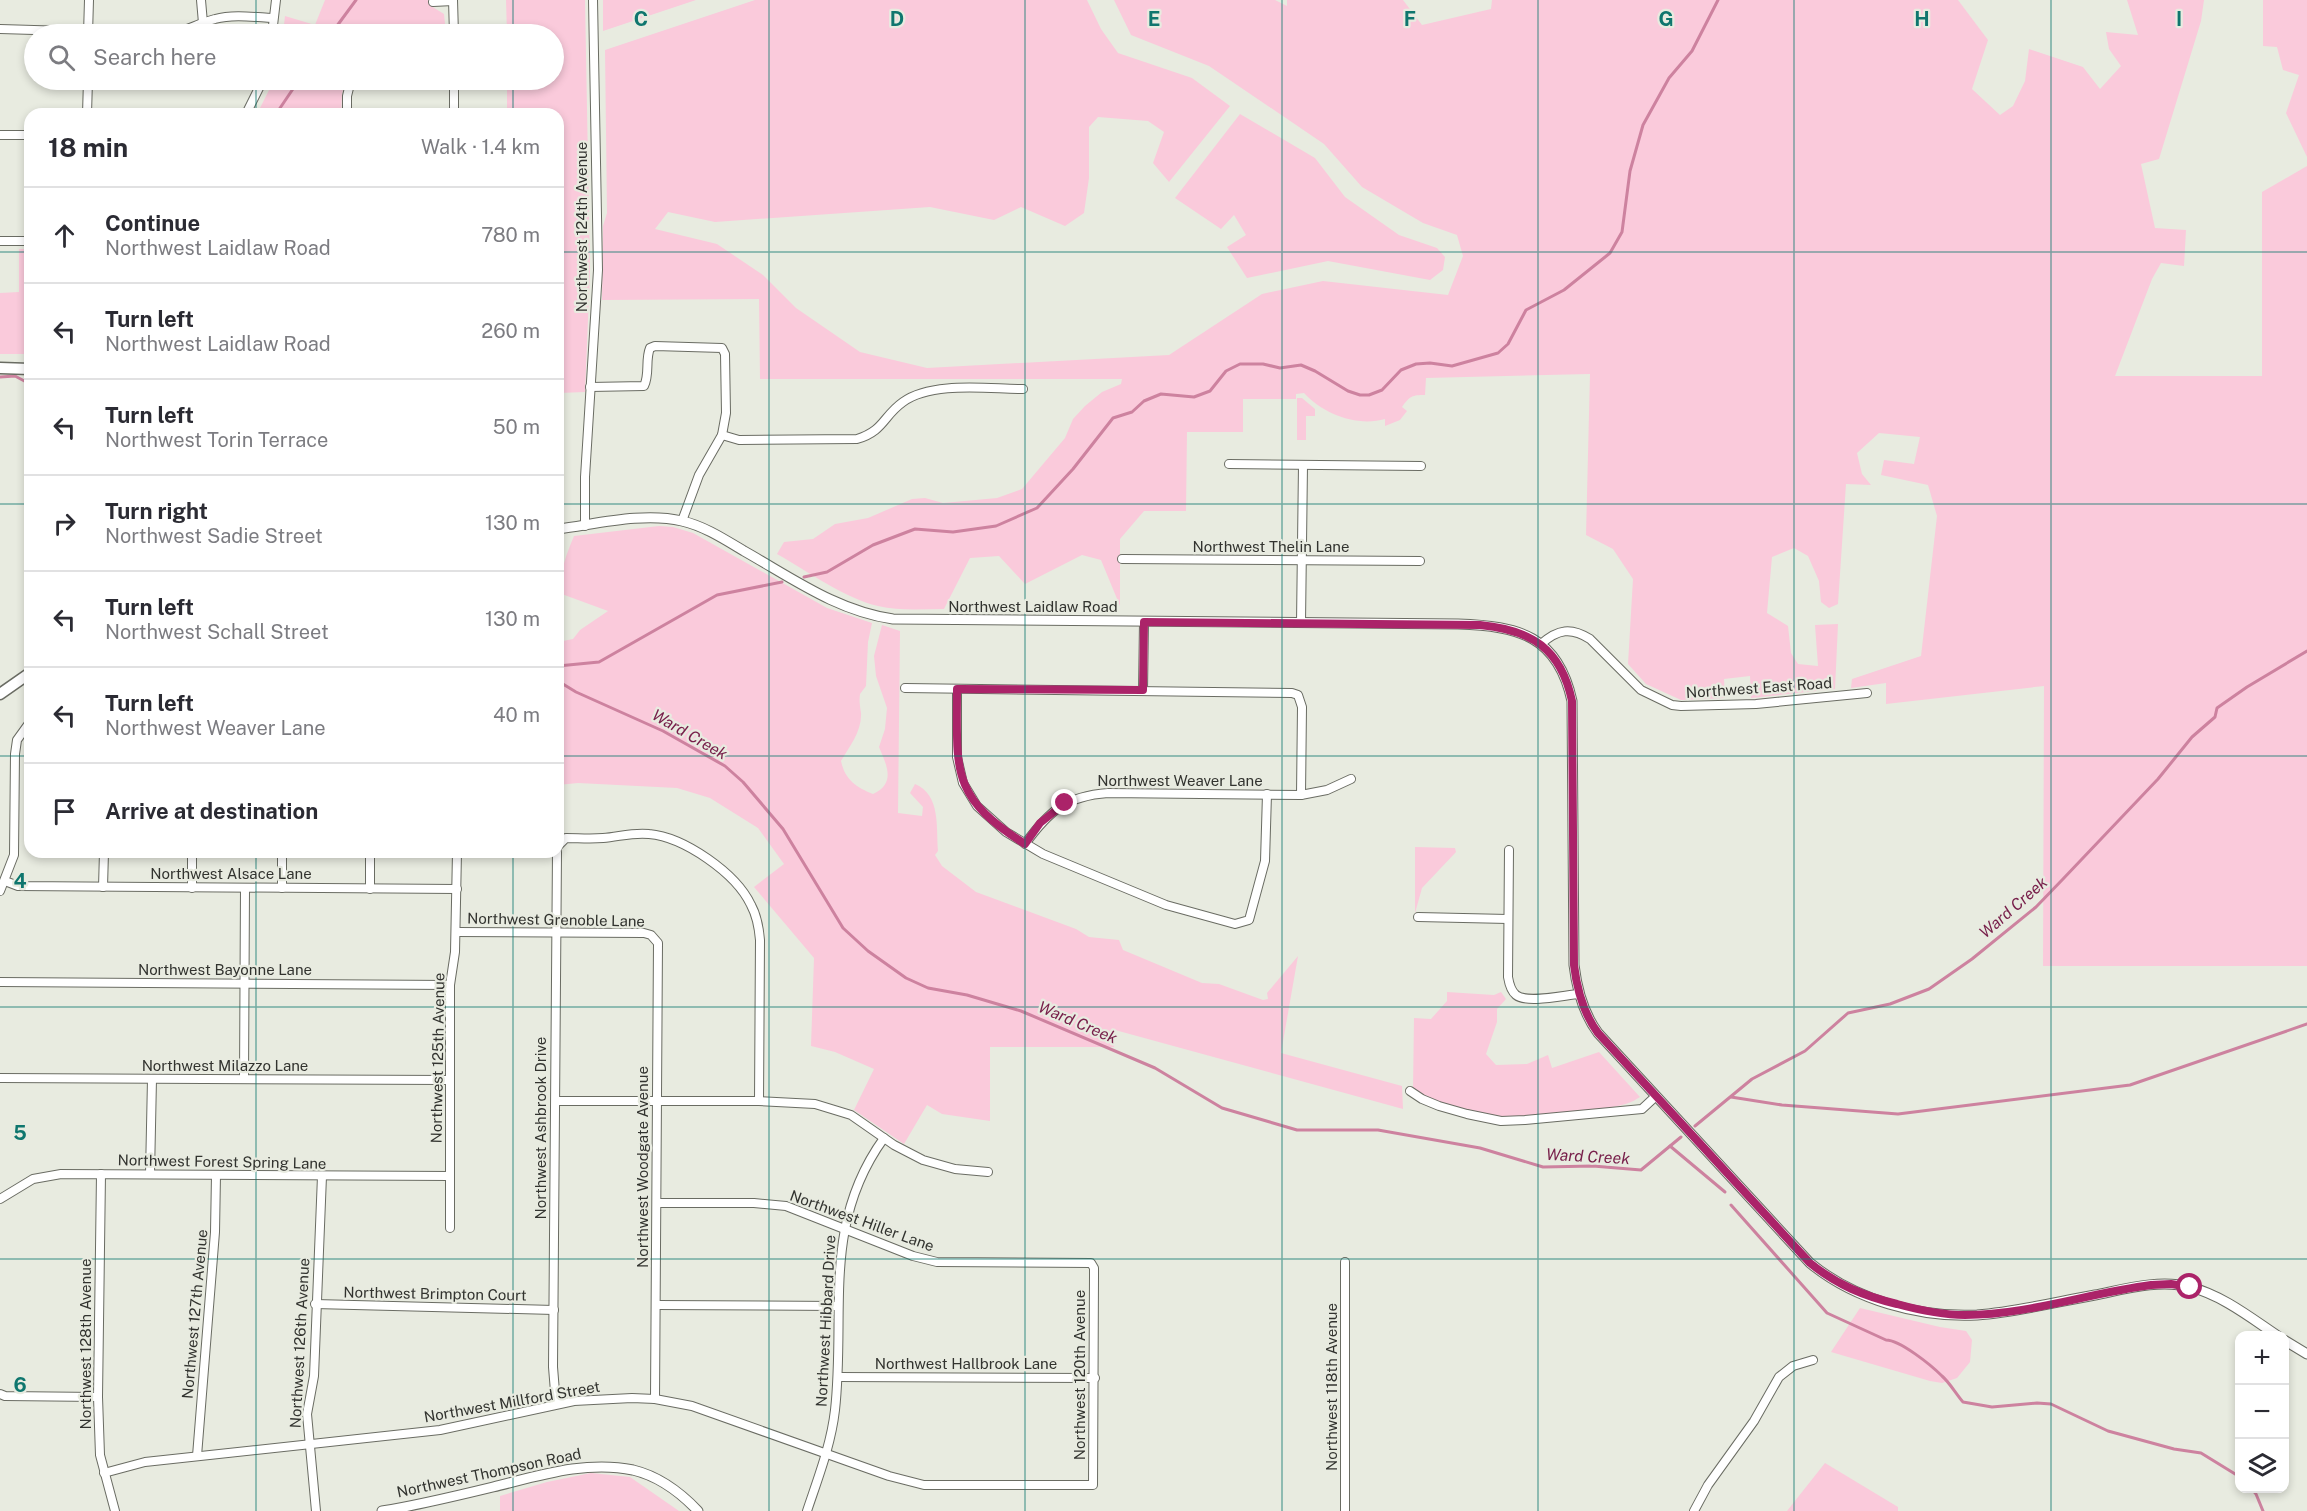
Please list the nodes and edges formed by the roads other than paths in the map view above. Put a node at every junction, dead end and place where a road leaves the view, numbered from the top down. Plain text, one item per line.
1 (89, 0) edge
2 (201, 0) edge
3 (276, 0) edge
4 (594, 0) edge
5 (453, 1) edge
6 (433, 2) dead end
7 (272, 18) junction
8 (203, 23) joint
9 (88, 24) edge
10 (272, 24) edge
11 (454, 24) edge
12 (0, 29) edge
13 (24, 30) edge
14 (88, 90) edge
15 (257, 90) edge
16 (348, 90) edge
17 (454, 90) edge
18 (87, 108) edge
19 (249, 108) edge
20 (347, 108) edge
21 (454, 108) edge
22 (0, 135) edge
23 (24, 135) edge
24 (0, 241) edge
25 (24, 241) dead end
26 (0, 368) edge
27 (24, 369) edge
28 (590, 387) junction
29 (1023, 389) dead end
30 (722, 435) junction
31 (1229, 464) dead end
32 (1303, 465) junction
33 (1421, 466) dead end
34 (682, 521) junction
35 (585, 526) junction
36 (564, 528) edge
37 (1122, 559) dead end
38 (1302, 560) junction
39 (1420, 561) dead end
40 (1144, 622) junction
41 (1301, 623) junction
42 (1541, 644) junction
43 (24, 677) edge
44 (905, 688) dead end
45 (957, 689) junction
46 (1143, 690) junction
47 (1867, 693) dead end
48 (0, 694) edge
49 (24, 730) edge
50 (1351, 780) dead end
51 (1267, 794) junction
52 (1301, 795) junction
53 (564, 840) edge
54 (1025, 844) junction
55 (1509, 850) dead end
56 (104, 858) edge
57 (192, 858) edge
58 (282, 858) edge
59 (370, 858) edge
60 (457, 858) edge
61 (557, 858) edge
62 (5, 881) junction
63 (104, 887) junction
64 (192, 888) junction
65 (245, 888) junction
66 (282, 888) junction
67 (370, 889) junction
68 (457, 889) junction
69 (0, 891) edge
70 (1418, 917) dead end
71 (1508, 919) junction
72 (456, 932) junction
73 (556, 933) junction
74 (655, 937) joint
75 (0, 982) edge
76 (245, 984) junction
77 (450, 985) junction
78 (1579, 993) junction
79 (0, 1078) edge
80 (152, 1079) junction
81 (243, 1079) junction
82 (450, 1080) junction
83 (1410, 1091) dead end
84 (1656, 1096) junction
85 (556, 1101) junction
86 (759, 1101) junction
87 (657, 1102) junction
88 (884, 1138) junction
89 (988, 1172) dead end
90 (101, 1174) junction
91 (150, 1174) junction
92 (216, 1175) junction
93 (322, 1176) junction
94 (450, 1176) junction
95 (0, 1199) edge
96 (657, 1203) junction
97 (450, 1228) dead end
98 (845, 1229) junction
99 (1345, 1262) dead end
100 (1092, 1265) joint
101 (315, 1304) junction
102 (657, 1305) junction
103 (838, 1306) junction
104 (554, 1310) junction
105 (2271, 1331) edge
106 (2289, 1343) edge
107 (2307, 1354) edge
108 (1813, 1360) dead end
109 (838, 1377) junction
110 (1095, 1378) junction
111 (0, 1394) edge
112 (98, 1397) junction
113 (655, 1399) junction
114 (556, 1404) junction
115 (308, 1444) junction
116 (826, 1453) junction
117 (197, 1456) junction
118 (104, 1473) junction
119 (1093, 1485) joint
120 (115, 1511) edge
121 (316, 1511) edge
122 (382, 1511) edge
123 (698, 1511) edge
124 (807, 1511) edge
125 (1346, 1511) edge
126 (1694, 1511) edge

1 - 9 street
2 - 8 street
3 - 7 street
4 - 28 street, Northwest 124th Avenue
5 - 6 street
5 - 11 street
7 - 8 street
7 - 10 street
12 - 13 street
14 - 18 street
15 - 19 street
16 - 20 street
17 - 21 street
22 - 23 street
24 - 25 street
26 - 27 main road
28 - 30 street
28 - 35 street, Northwest 124th Avenue
29 - 30 street
30 - 34 street
31 - 32 street
32 - 33 street
32 - 38 street
34 - 35 street, Northwest Laidlaw Road
34 - 40 street, Northwest Laidlaw Road
35 - 36 street, Northwest Laidlaw Road
37 - 38 street, Northwest Thelin Lane
38 - 39 street, Northwest Thelin Lane
38 - 41 street
40 - 41 street, Northwest Laidlaw Road
40 - 46 street
41 - 42 street, Northwest Laidlaw Road
42 - 47 street, Northwest East Road
42 - 78 street, Northwest Laidlaw Road
43 - 48 main road
44 - 45 street
45 - 46 street
45 - 54 street
46 - 52 street
49 - 62 street
50 - 52 street, Northwest Weaver Lane
51 - 52 street, Northwest Weaver Lane
51 - 54 street, Northwest Weaver Lane
51 - 54 street
53 - 86 street
55 - 71 street
56 - 63 street
57 - 64 street
58 - 66 street
59 - 67 street
60 - 68 street, Northwest 125th Avenue
61 - 73 street, Northwest Ashbrook Drive
62 - 63 street, Northwest Alsace Lane
62 - 69 street
63 - 64 street, Northwest Alsace Lane
64 - 65 street, Northwest Alsace Lane
65 - 66 street, Northwest Alsace Lane
65 - 76 street
66 - 67 street, Northwest Alsace Lane
67 - 68 street, Northwest Alsace Lane
68 - 72 street, Northwest 125th Avenue
70 - 71 street
71 - 78 street
72 - 73 street, Northwest Grenoble Lane
72 - 77 street, Northwest 125th Avenue
73 - 74 street, Northwest Grenoble Lane
73 - 85 street, Northwest Ashbrook Drive
74 - 87 street, Northwest Woodgate Avenue
75 - 76 street, Northwest Bayonne Lane
76 - 77 street, Northwest Bayonne Lane
76 - 81 street
77 - 82 street, Northwest 125th Avenue
78 - 84 street, Northwest Laidlaw Road
79 - 80 street, Northwest Milazzo Lane
80 - 81 street, Northwest Milazzo Lane
80 - 91 street
81 - 82 street, Northwest Milazzo Lane
82 - 94 street, Northwest 125th Avenue
83 - 84 street
84 - 105 street, Northwest Laidlaw Road
85 - 87 street
85 - 104 street, Northwest Ashbrook Drive
86 - 87 street
86 - 88 street
87 - 96 street, Northwest Woodgate Avenue
88 - 89 street
88 - 98 street, Northwest Hibbard Drive
90 - 91 street, Northwest Forest Spring Lane
90 - 95 street, Northwest Forest Spring Lane
90 - 112 street, Northwest 128th Avenue
91 - 92 street, Northwest Forest Spring Lane
92 - 93 street, Northwest Forest Spring Lane
92 - 117 street, Northwest 127th Avenue
93 - 94 street, Northwest Forest Spring Lane
93 - 101 street, Northwest 126th Avenue
94 - 97 street, Northwest 125th Avenue
96 - 98 street, Northwest Hiller Lane
96 - 102 street, Northwest Woodgate Avenue
98 - 100 street, Northwest Hiller Lane
98 - 103 street, Northwest Hibbard Drive
99 - 125 street, Northwest 118th Avenue
100 - 110 street, Northwest 120th Avenue
101 - 104 street, Northwest Brimpton Court
101 - 115 street, Northwest 126th Avenue
102 - 103 street
102 - 113 street, Northwest Woodgate Avenue
103 - 109 street, Northwest Hibbard Drive
104 - 114 street, Northwest Ashbrook Drive
106 - 107 street
108 - 126 street
109 - 110 street, Northwest Hallbrook Lane
109 - 116 street, Northwest Hibbard Drive
110 - 119 street, Northwest 120th Avenue
111 - 112 street
112 - 118 street, Northwest 128th Avenue
113 - 114 street, Northwest Millford Street
113 - 116 street, Northwest Millford Street
114 - 115 street, Northwest Millford Street
115 - 117 street, Northwest Millford Street
115 - 121 street, Northwest 126th Avenue
116 - 119 street, Northwest Millford Street
116 - 124 street, Northwest Hibbard Drive
117 - 118 street, Northwest Millford Street
118 - 120 street, Northwest 128th Avenue
122 - 123 street, Northwest Thompson Road

